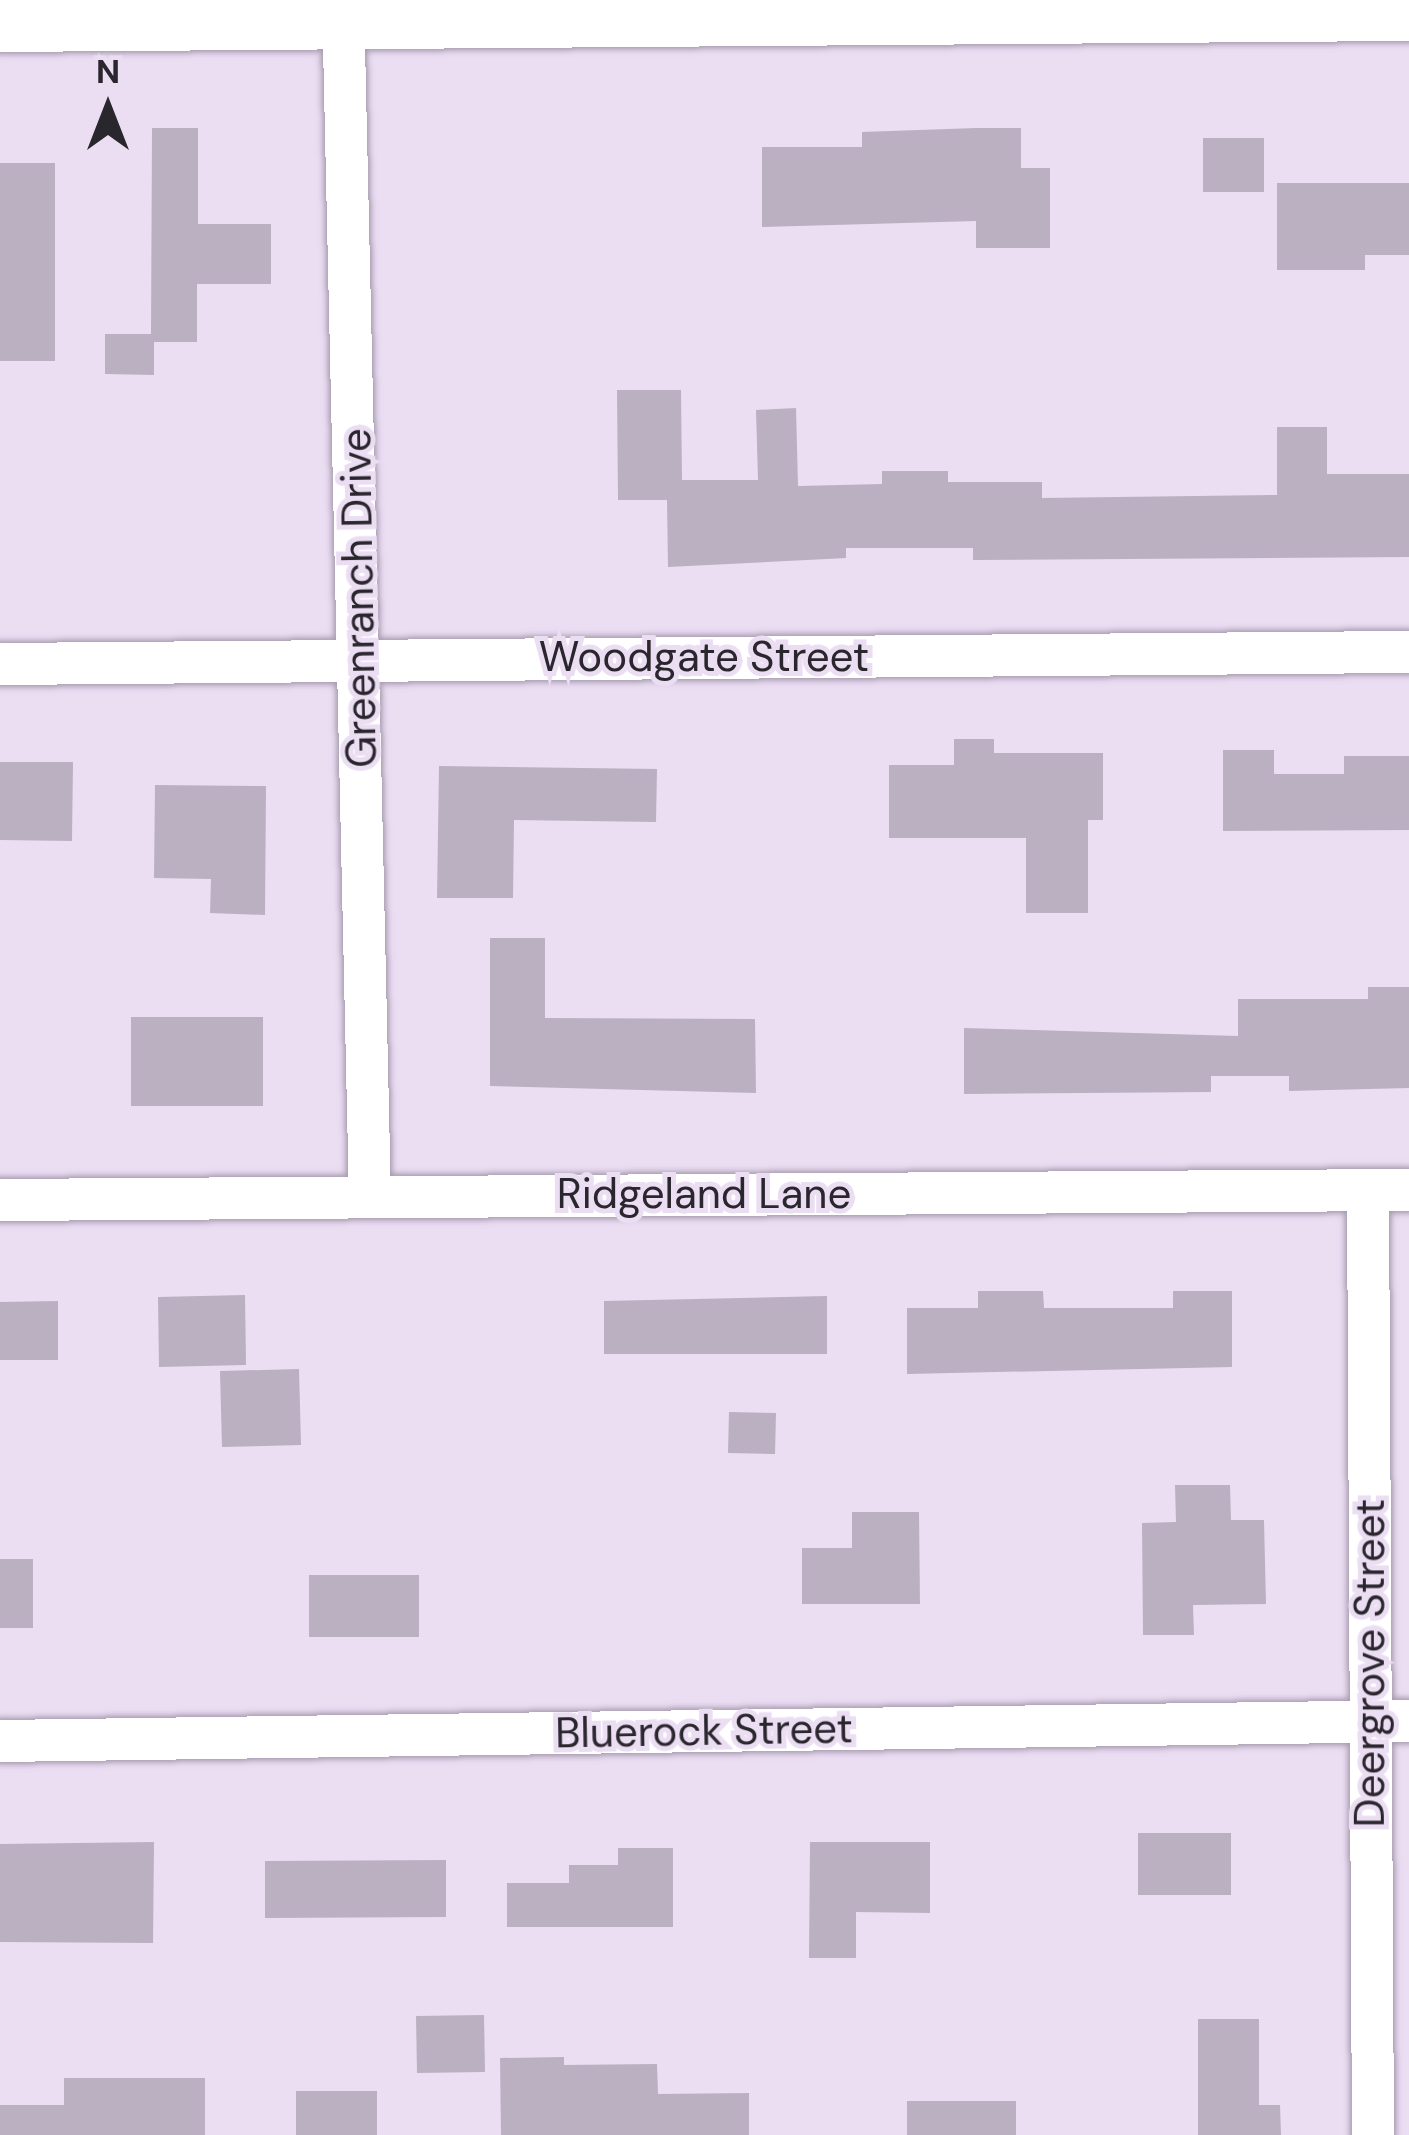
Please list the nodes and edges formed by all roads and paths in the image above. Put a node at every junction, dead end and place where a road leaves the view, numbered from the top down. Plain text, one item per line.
1 (343, 13) edge
2 (1409, 14) edge
3 (0, 25) edge
4 (1409, 652) edge
5 (361, 659) junction
6 (0, 664) edge
7 (1389, 1191) edge
8 (370, 1196) junction
9 (0, 1201) edge
10 (1389, 1721) edge
11 (0, 1741) edge
12 (1373, 2135) edge

1 - 2 main road
1 - 3 main road
1 - 5 street, Greenranch Drive
4 - 5 street, Woodgate Street
5 - 6 street, Woodgate Street
5 - 8 street, Greenranch Drive
7 - 8 street, Ridgeland Lane
7 - 10 street, Deergrove Street
8 - 9 street, Ridgeland Lane
10 - 11 street, Bluerock Street
10 - 12 street, Deergrove Street

